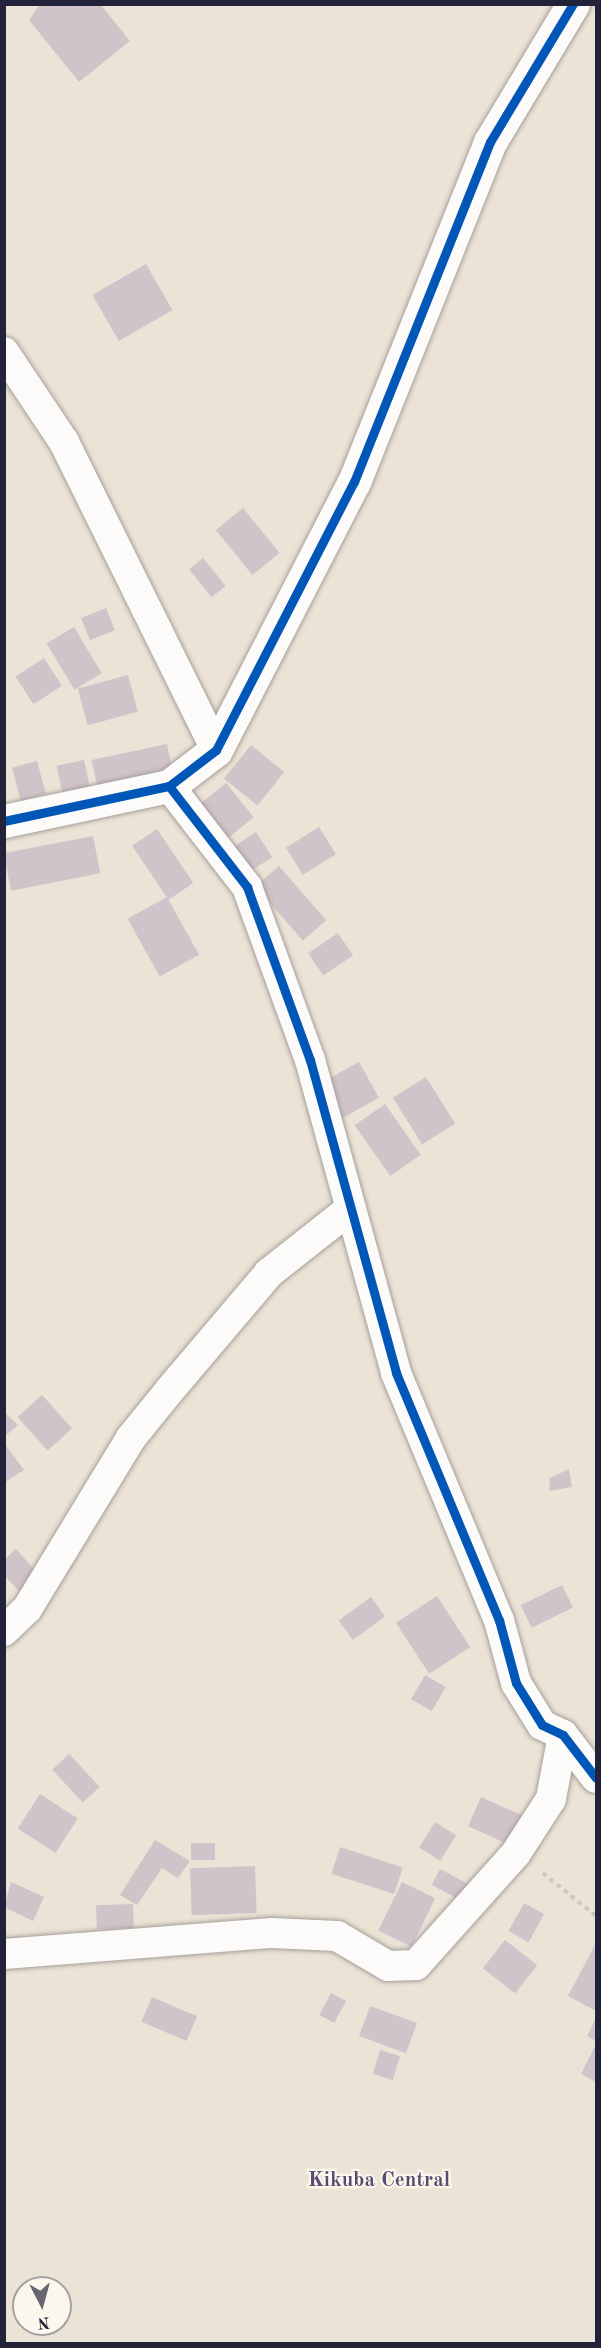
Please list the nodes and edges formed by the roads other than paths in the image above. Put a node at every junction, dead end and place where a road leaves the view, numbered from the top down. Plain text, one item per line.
1 (573, 4) edge
2 (4, 352) edge
3 (216, 750) junction
4 (169, 786) junction
5 (4, 821) edge
6 (350, 1209) junction
7 (4, 1631) edge
8 (563, 1735) junction
9 (597, 1778) edge
10 (4, 1954) edge

1 - 3 street
2 - 3 street
3 - 4 street
4 - 5 street
4 - 6 street
6 - 7 street
6 - 8 street
8 - 9 street
8 - 10 street

